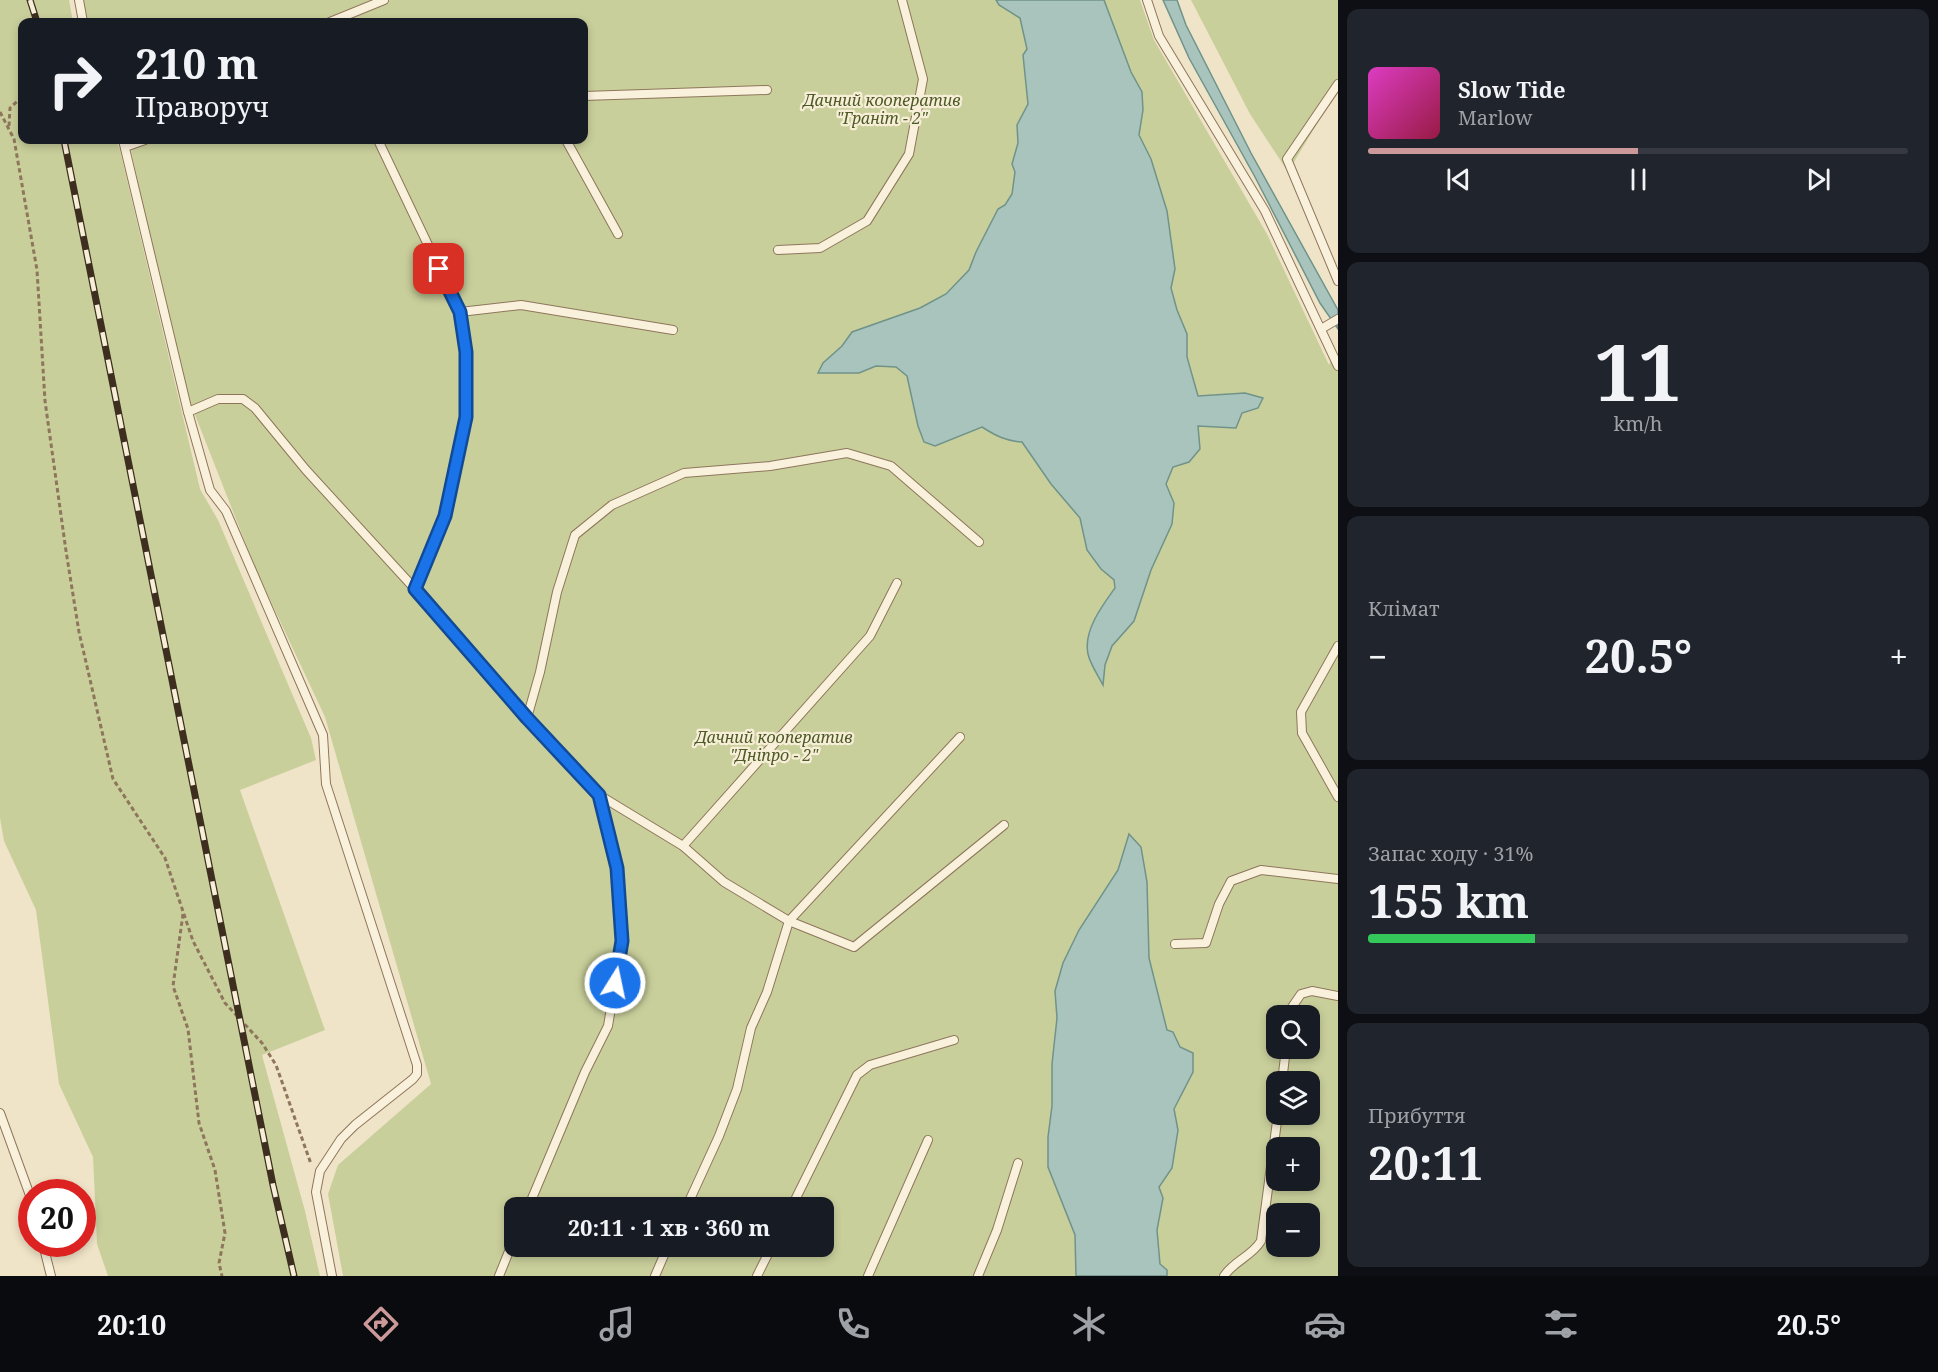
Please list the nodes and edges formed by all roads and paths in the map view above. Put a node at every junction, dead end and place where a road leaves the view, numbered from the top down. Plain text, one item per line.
1 (79, 0) edge
2 (384, 0) edge
3 (902, 0) edge
4 (1147, 0) edge
5 (82, 18) edge
6 (340, 18) edge
7 (1338, 84) edge
8 (766, 90) dead end
9 (588, 96) edge
10 (18, 101) edge
11 (0, 112) edge
12 (9, 128) junction
13 (124, 144) edge
14 (380, 144) edge
15 (568, 144) edge
16 (618, 234) dead end
17 (778, 250) dead end
18 (1338, 280) edge
19 (460, 312) junction
20 (1338, 319) edge
21 (1321, 329) junction
22 (672, 330) dead end
23 (1338, 366) edge
24 (188, 412) junction
25 (979, 542) dead end
26 (897, 583) dead end
27 (415, 589) junction
28 (1338, 646) edge
29 (527, 718) junction
30 (960, 737) dead end
31 (599, 795) junction
32 (1338, 798) edge
33 (1004, 825) dead end
34 (683, 846) junction
35 (1338, 879) edge
36 (184, 912) junction
37 (789, 921) junction
38 (1175, 945) dead end
39 (1338, 996) edge
40 (1293, 1005) edge
41 (954, 1040) dead end
42 (0, 1113) edge
43 (1277, 1125) edge
44 (928, 1140) dead end
45 (1018, 1163) dead end
46 (312, 1172) dead end
47 (24, 1179) edge
48 (533, 1197) edge
49 (691, 1197) edge
50 (796, 1197) edge
51 (46, 1257) edge
52 (507, 1257) edge
53 (663, 1257) edge
54 (766, 1257) edge
55 (51, 1276) edge
56 (222, 1276) edge
57 (333, 1276) edge
58 (499, 1276) edge
59 (655, 1276) edge
60 (757, 1276) edge
61 (868, 1276) edge
62 (978, 1276) edge
63 (1224, 1276) edge

1 - 5 lane
2 - 6 lane
3 - 17 lane
4 - 21 lane
7 - 18 lane
8 - 9 lane
10 - 12 path
11 - 12 path
12 - 36 path
13 - 24 lane
14 - 19 lane
15 - 16 lane
19 - 22 lane
19 - 27 lane
20 - 21 lane
21 - 23 lane
24 - 27 lane
24 - 57 lane
25 - 29 lane
26 - 34 lane
27 - 29 lane
28 - 32 lane
29 - 31 lane
30 - 37 lane
31 - 34 lane
31 - 48 lane
33 - 37 lane
34 - 37 lane
35 - 38 lane
36 - 46 path
36 - 56 path
37 - 49 lane
39 - 40 lane
41 - 50 lane
42 - 47 lane
43 - 63 lane
44 - 61 lane
45 - 62 lane
51 - 55 lane
52 - 58 lane
53 - 59 lane
54 - 60 lane

